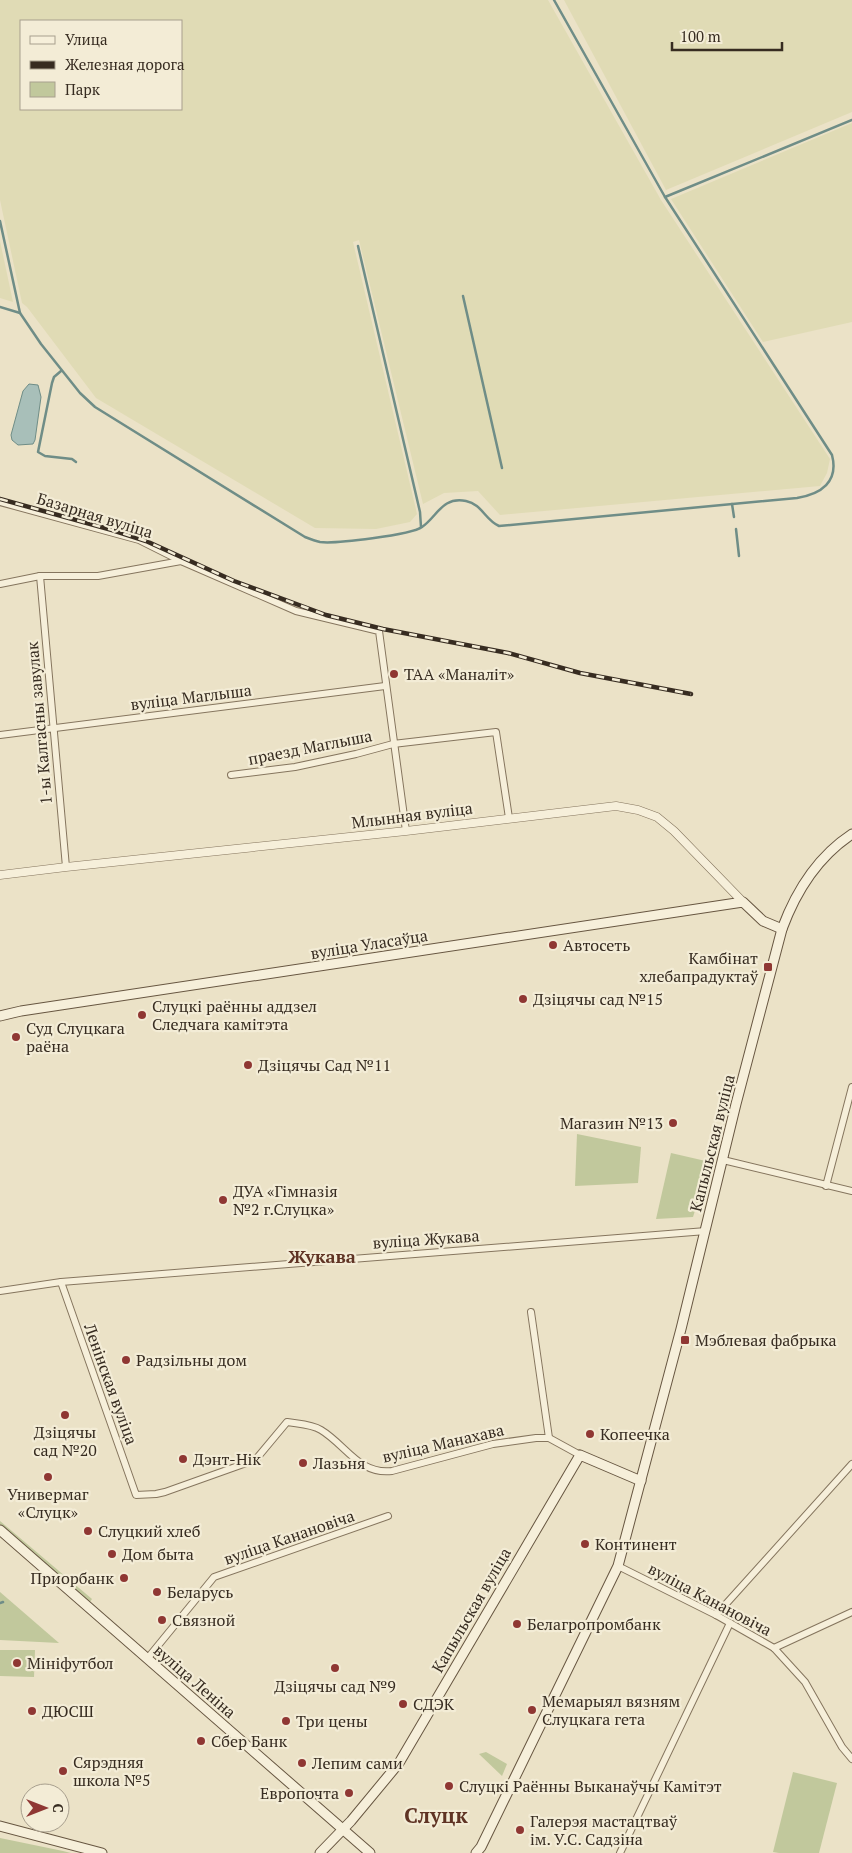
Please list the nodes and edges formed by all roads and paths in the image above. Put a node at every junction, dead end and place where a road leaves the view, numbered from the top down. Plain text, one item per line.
1 (0, 502) edge
2 (181, 560) junction
3 (40, 576) junction
4 (0, 584) edge
5 (385, 686) junction
6 (52, 729) junction
7 (0, 736) edge
8 (393, 744) junction
9 (231, 775) dead end
10 (509, 818) junction
11 (406, 831) junction
12 (852, 834) edge
13 (66, 867) junction
14 (0, 875) edge
15 (743, 902) junction
16 (782, 929) junction
17 (0, 1016) edge
18 (852, 1087) edge
19 (723, 1160) junction
20 (826, 1186) junction
21 (852, 1191) edge
22 (706, 1231) junction
23 (61, 1282) junction
24 (0, 1292) edge
25 (531, 1312) dead end
26 (549, 1438) junction
27 (580, 1455) junction
28 (852, 1464) edge
29 (642, 1481) junction
30 (136, 1495) joint
31 (388, 1516) dead end
32 (0, 1530) edge
33 (618, 1566) junction
34 (852, 1612) edge
35 (716, 1615) junction
36 (730, 1623) junction
37 (774, 1648) junction
38 (147, 1659) junction
39 (852, 1759) edge
40 (0, 1826) edge
41 (343, 1830) junction
42 (102, 1853) edge
43 (320, 1853) edge
44 (370, 1853) edge
45 (476, 1853) edge
46 (620, 1853) edge

1 - 2 street, Базарная вуліца
2 - 3 street
2 - 5 street, Базарная вуліца
3 - 4 street
3 - 6 street, 1-ы Калгасны завулак
5 - 6 street, вуліца Маглыша
5 - 8 street
6 - 7 street, вуліца Маглыша
6 - 13 street, 1-ы Калгасны завулак
8 - 9 street, праезд Маглыша
8 - 10 street, праезд Маглыша
8 - 11 street
10 - 11 street, Млынная вуліца
10 - 15 street, Млынная вуліца
11 - 13 street, Млынная вуліца
12 - 16 main road, Капыльская вуліца
13 - 14 street, Млынная вуліца
15 - 16 main road, Млынная вуліца
15 - 17 main road, вуліца Уласаўца
16 - 19 main road, Капыльская вуліца
18 - 20 street
19 - 20 street
19 - 22 main road, Капыльская вуліца
20 - 21 street
22 - 23 street, вуліца Жукава
22 - 29 main road, Капыльская вуліца
23 - 24 street, вуліца Жукава
23 - 30 street, Ленінская вуліца
25 - 26 street
26 - 27 street
26 - 30 street, вуліца Манахава
27 - 29 main road
27 - 41 main road, Капыльская вуліца
28 - 35 street
29 - 33 main road, Капыльская вуліца
31 - 38 street, вуліца Канановіча
32 - 38 main road, вуліца Леніна
33 - 35 street, вуліца Канановіча
33 - 45 main road, Капыльская вуліца
34 - 37 street
35 - 36 street, вуліца Канановіча
36 - 37 street, вуліца Канановіча
36 - 46 street
37 - 39 street, вуліца Канановіча
38 - 41 main road, вуліца Леніна
40 - 42 main road
41 - 43 main road, Капыльская вуліца
41 - 44 main road, вуліца Леніна

